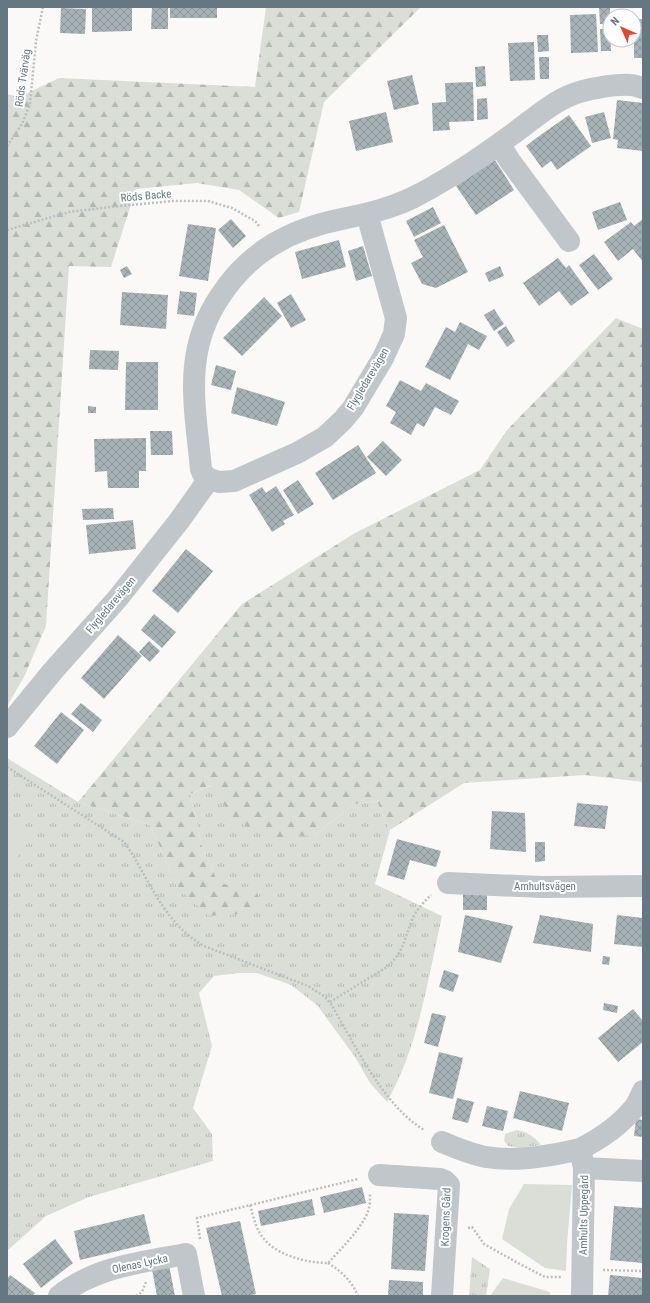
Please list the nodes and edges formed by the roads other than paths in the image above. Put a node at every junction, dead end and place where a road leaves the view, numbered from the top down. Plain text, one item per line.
1 (643, 88) edge
2 (500, 144) junction
3 (367, 214) junction
4 (569, 241) dead end
5 (209, 478) junction
6 (7, 727) edge
7 (448, 884) road end
8 (643, 886) edge
9 (643, 1091) edge
10 (442, 1142) road end
11 (582, 1158) junction
12 (643, 1171) edge
13 (373, 1176) road end
14 (588, 1281) edge
15 (58, 1296) edge
16 (194, 1296) edge
17 (442, 1296) edge

1 - 2 street
2 - 3 street
2 - 4 street
3 - 5 street
3 - 5 street, Flygledarevägen
5 - 6 street, Flygledarevägen
7 - 8 street, Amhultsvägen
9 - 11 street
10 - 11 street
11 - 12 street, Amhults Uppegård
11 - 14 street, Amhults Uppegård
13 - 17 street, Krogens Gård
15 - 16 street, Olenas Lycka

